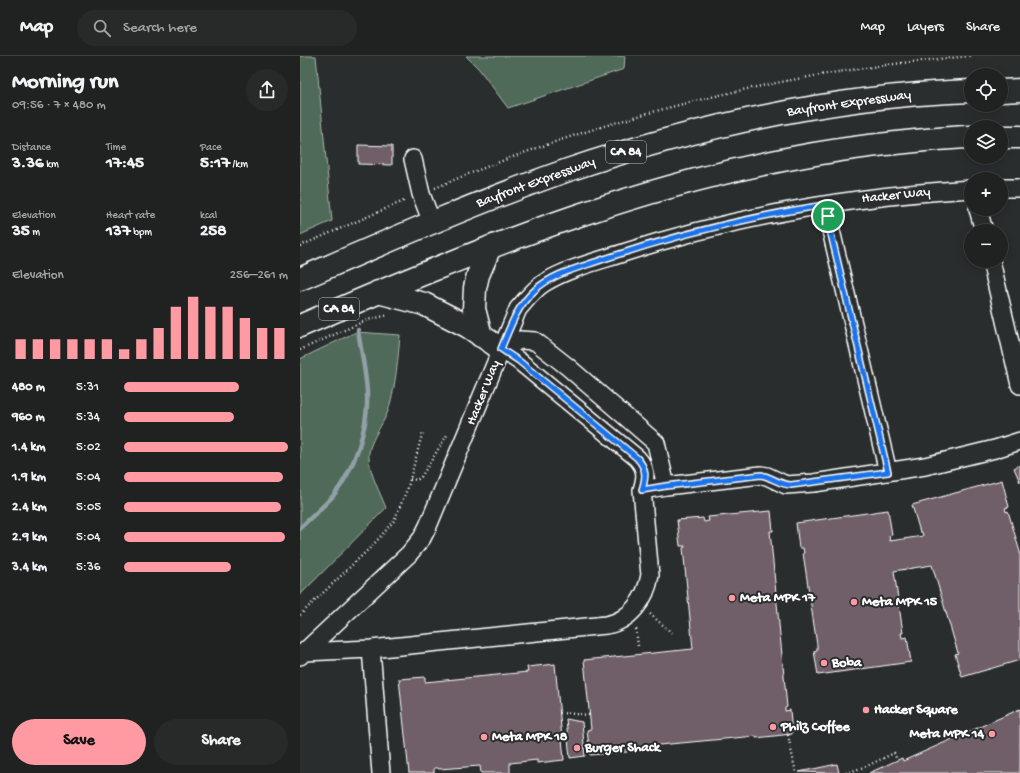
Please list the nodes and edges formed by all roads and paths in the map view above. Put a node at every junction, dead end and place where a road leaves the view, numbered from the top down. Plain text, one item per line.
1 (1020, 90) edge
2 (964, 91) edge
3 (1008, 91) edge
4 (1008, 137) edge
5 (1020, 137) edge
6 (964, 138) edge
7 (413, 159) dead end
8 (1008, 188) edge
9 (1020, 188) edge
10 (964, 190) edge
11 (824, 205) junction
12 (432, 223) junction
13 (490, 247) junction
14 (993, 268) edge
15 (300, 279) edge
16 (378, 292) junction
17 (396, 314) dead end
18 (300, 326) edge
19 (481, 336) junction
20 (501, 349) junction
21 (300, 350) edge
22 (1020, 385) edge
23 (423, 431) dead end
24 (448, 433) dead end
25 (1020, 441) edge
26 (888, 472) junction
27 (410, 479) junction
28 (666, 486) junction
29 (642, 490) junction
30 (638, 604) junction
31 (300, 615) edge
32 (672, 633) dead end
33 (371, 649) junction
34 (302, 654) edge
35 (560, 713) dead end
36 (590, 715) dead end
37 (788, 735) dead end
38 (897, 760) dead end
39 (381, 773) edge
40 (796, 773) edge
41 (846, 773) edge

1 - 3 highway
2 - 12 highway, Bayfront Expressway / CA 84
4 - 5 highway
6 - 13 highway, CA 84
7 - 12 lane
8 - 9 lane
10 - 11 lane, Hacker Way
11 - 20 lane, Hacker Way
11 - 26 lane
12 - 15 highway, Bayfront Expressway / CA 84
13 - 16 highway, CA 84
13 - 19 highway
14 - 22 lane
16 - 18 highway, CA 84
16 - 19 highway
17 - 21 path
19 - 20 highway
20 - 28 lane
20 - 29 lane
20 - 34 lane, Hacker Way
23 - 27 path
24 - 27 path
25 - 26 lane
26 - 28 lane
27 - 31 path
28 - 29 lane
29 - 30 lane
30 - 32 path
30 - 33 lane
33 - 34 lane
33 - 39 lane
35 - 36 path
37 - 40 path
38 - 41 path

